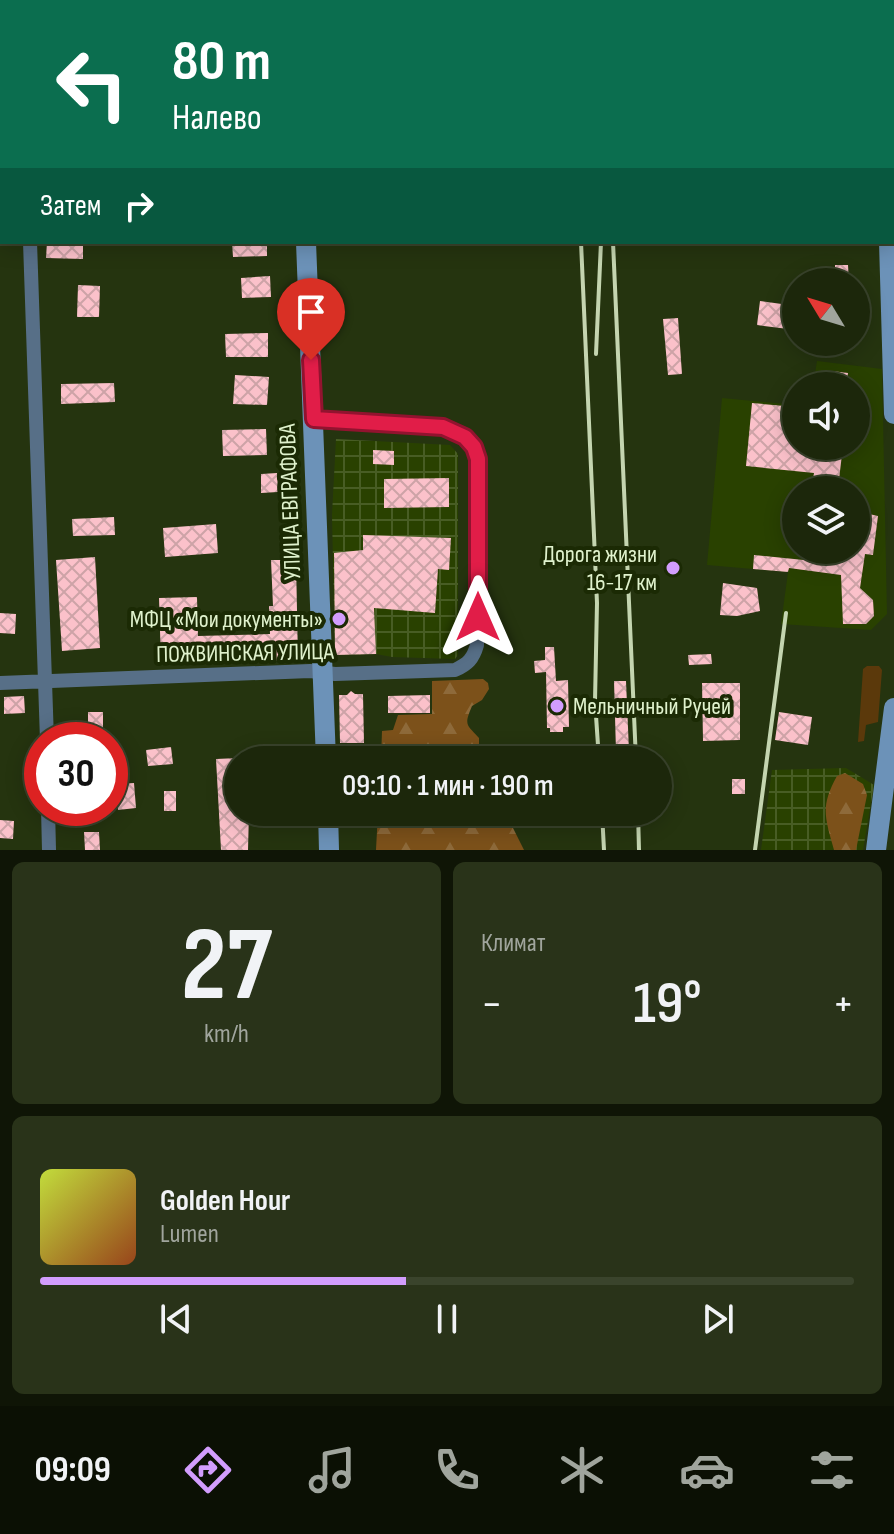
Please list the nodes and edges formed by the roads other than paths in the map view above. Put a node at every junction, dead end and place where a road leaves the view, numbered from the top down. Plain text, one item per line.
1 (30, 244) edge
2 (306, 244) edge
3 (891, 254) edge
4 (894, 414) edge
5 (314, 419) junction
6 (322, 673) junction
7 (46, 680) junction
8 (0, 683) edge
9 (894, 708) edge
10 (47, 722) edge
11 (325, 746) edge
12 (48, 826) edge
13 (328, 826) edge
14 (49, 850) edge
15 (329, 850) edge
16 (876, 850) edge

1 - 7 street
2 - 5 street, УЛИЦА ЕВГРАФОВА
3 - 4 street
5 - 6 street, УЛИЦА ЕВГРАФОВА
5 - 6 street, ПОЖВИНСКАЯ УЛИЦА
6 - 7 street, ПОЖВИНСКАЯ УЛИЦА
6 - 11 street, УЛИЦА ЕВГРАФОВА
7 - 8 street, ПОЖВИНСКАЯ УЛИЦА
7 - 10 street
9 - 16 street
12 - 14 street
13 - 15 street

